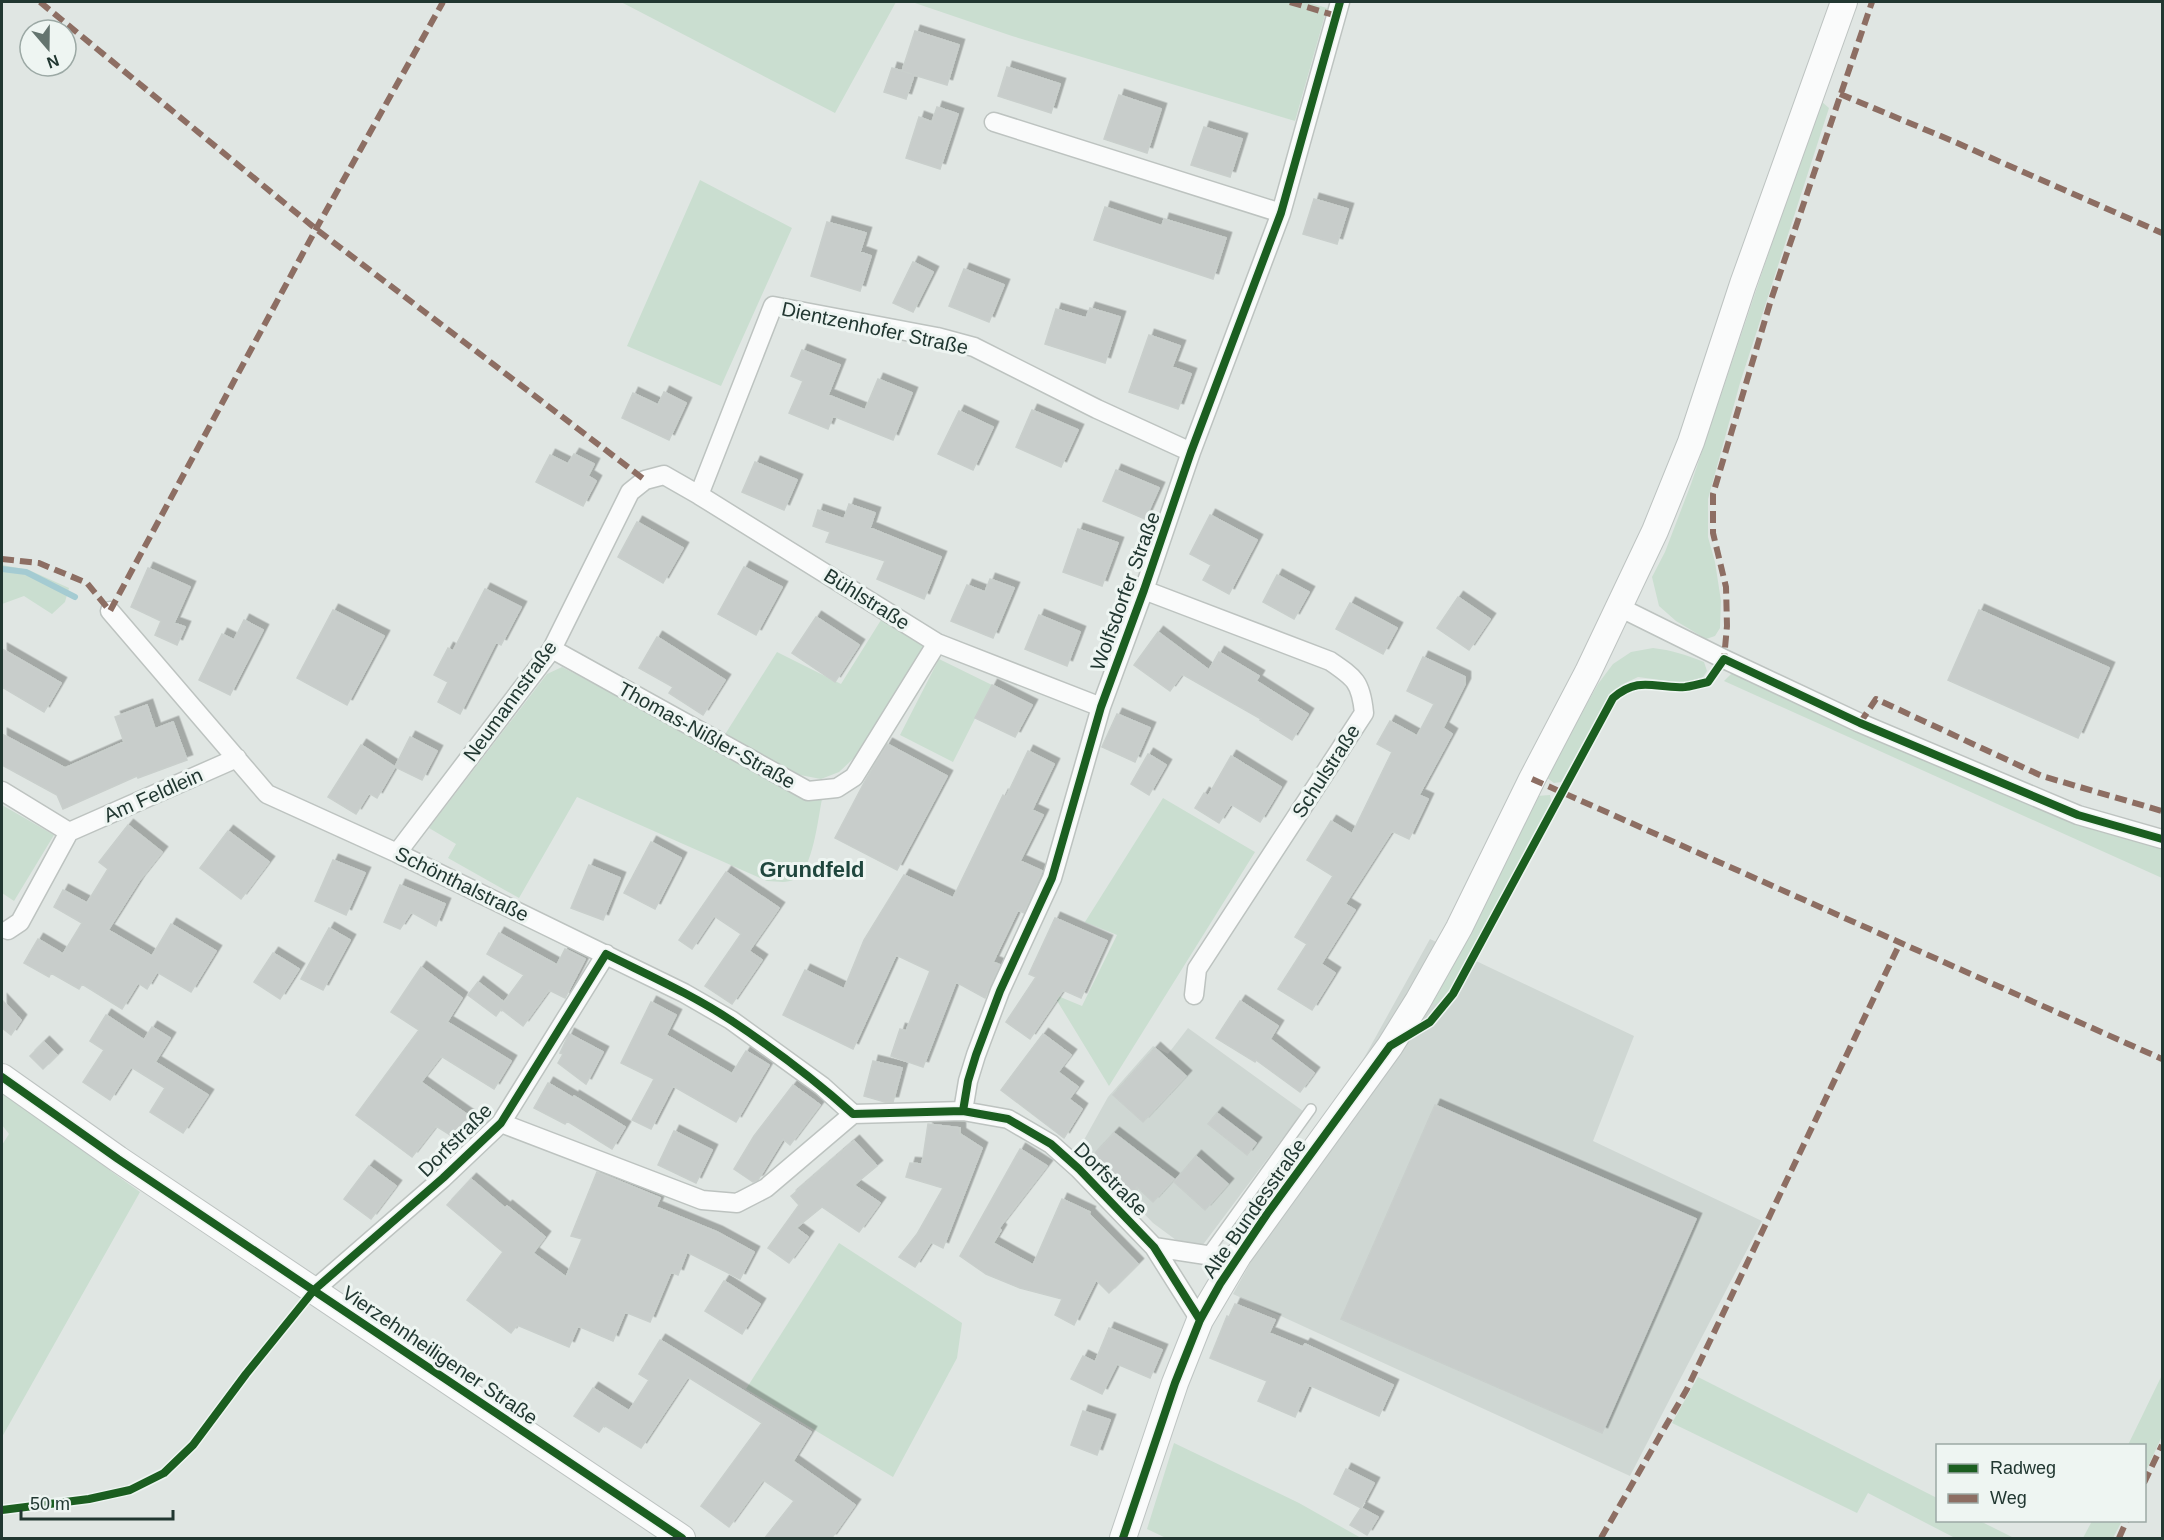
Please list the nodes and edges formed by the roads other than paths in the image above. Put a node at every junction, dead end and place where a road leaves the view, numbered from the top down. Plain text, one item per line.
1 (1340, 2) edge
2 (1844, 2) edge
3 (994, 122) dead end
4 (1281, 213) junction
5 (1191, 452) junction
6 (645, 480) joint
7 (699, 495) junction
8 (1144, 590) junction
9 (1619, 607) junction
10 (110, 611) dead end
11 (937, 643) junction
12 (552, 649) junction
13 (1101, 707) junction
14 (237, 758) junction
15 (2, 791) edge
16 (69, 832) junction
17 (2163, 839) edge
18 (397, 853) junction
19 (8, 930) dead end
20 (606, 954) junction
21 (1194, 995) dead end
22 (2, 1077) edge
23 (1311, 1109) dead end
24 (963, 1111) junction
25 (853, 1114) junction
26 (501, 1122) junction
27 (1154, 1247) junction
28 (1206, 1255) junction
29 (1238, 1256) junction
30 (314, 1290) junction
31 (1200, 1320) junction
32 (682, 1539) edge
33 (1123, 1539) edge

1 - 4 street, Wolfsdorfer Straße
2 - 9 main road, Alte Bundesstraße
3 - 4 street
4 - 5 street, Wolfsdorfer Straße
5 - 7 street, Dientzenhofer Straße
5 - 8 street, Wolfsdorfer Straße
6 - 7 street, Bühlstraße
6 - 12 street, Neumannstraße
7 - 11 street, Bühlstraße
8 - 13 street, Wolfsdorfer Straße
8 - 21 street, Schulstraße
9 - 17 street
9 - 29 main road, Alte Bundesstraße
10 - 14 street, Schönthalstraße
11 - 12 street, Thomas-Nißler-Straße
11 - 13 street, Bühlstraße
12 - 18 street, Neumannstraße
13 - 24 street, Wolfsdorfer Straße
14 - 16 street, Am Feldlein
14 - 18 street, Schönthalstraße
15 - 16 street
16 - 19 street
18 - 20 street, Schönthalstraße
20 - 25 street, Schönthalstraße
20 - 26 street, Dorfstraße
22 - 30 main road, Vierzehnheiligener Straße
23 - 28 lane
24 - 25 street, Dorfstraße
24 - 27 street, Dorfstraße
25 - 26 street, Dorfstraße
26 - 30 street, Dorfstraße
27 - 28 street
27 - 31 street, Dorfstraße
28 - 29 street
29 - 31 main road, Alte Bundesstraße
30 - 32 main road, Vierzehnheiligener Straße
31 - 33 main road, Alte Bundesstraße

